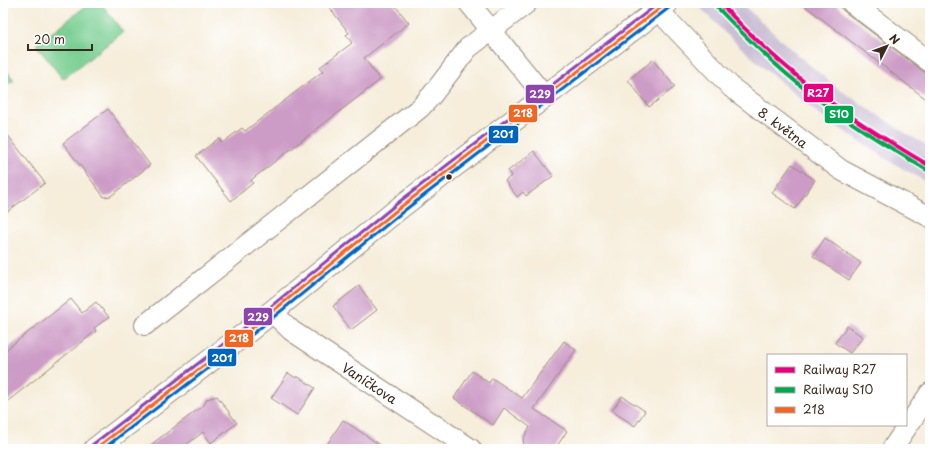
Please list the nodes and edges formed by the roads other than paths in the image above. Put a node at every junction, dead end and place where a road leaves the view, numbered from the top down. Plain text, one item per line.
1 (469, 3) edge
2 (527, 3) edge
3 (852, 3) edge
4 (662, 7) edge
5 (491, 30) junction
6 (930, 62) edge
7 (545, 97) junction
8 (930, 217) edge
9 (272, 312) junction
10 (145, 325) dead end
11 (930, 393) edge
12 (95, 449) edge
13 (471, 449) edge
14 (892, 449) edge

1 - 5 street
2 - 5 street
3 - 6 street
4 - 7 main road
4 - 8 street, 8. května
5 - 7 street
5 - 10 street
7 - 9 main road
9 - 12 main road
9 - 13 street, Vaníčkova
11 - 14 street

